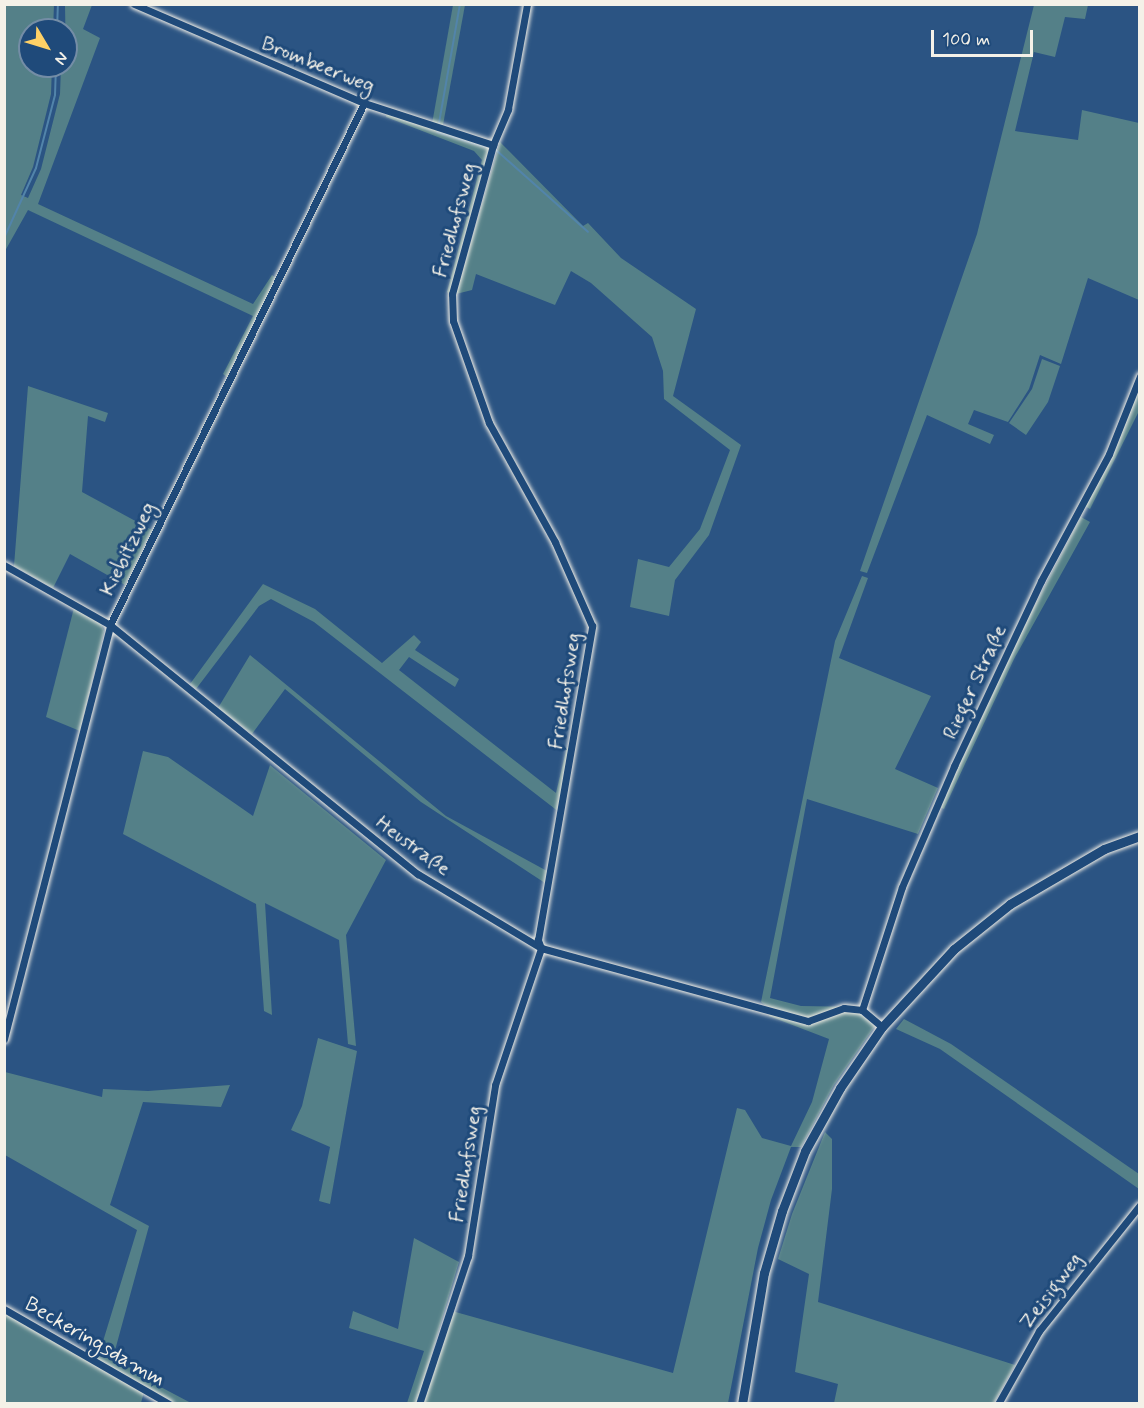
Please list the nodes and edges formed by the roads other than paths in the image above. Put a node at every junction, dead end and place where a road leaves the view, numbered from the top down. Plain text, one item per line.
1 (134, 4) edge
2 (527, 4) edge
3 (364, 103) junction
4 (493, 145) junction
5 (1140, 376) edge
6 (4, 565) edge
7 (110, 625) junction
8 (1140, 836) edge
9 (541, 948) junction
10 (862, 1010) junction
11 (882, 1027) junction
12 (4, 1039) edge
13 (1140, 1205) edge
14 (4, 1309) edge
15 (169, 1404) edge
16 (418, 1404) edge
17 (742, 1404) edge
18 (998, 1404) edge

1 - 3 street, Brombeerweg
2 - 4 street, Friedhofsweg
3 - 4 street, Brombeerweg
3 - 7 street, Kiebitzweg
4 - 9 street, Friedhofsweg
5 - 10 street, Rieger Straße
6 - 7 street, Heustraße
7 - 9 street, Heustraße
7 - 12 street, Kiebitzweg
8 - 11 main road
9 - 10 street, Heustraße
9 - 16 street, Friedhofsweg
10 - 11 street
11 - 17 main road
13 - 18 street, Zeisigweg
14 - 15 street, Beckeringsdamm

